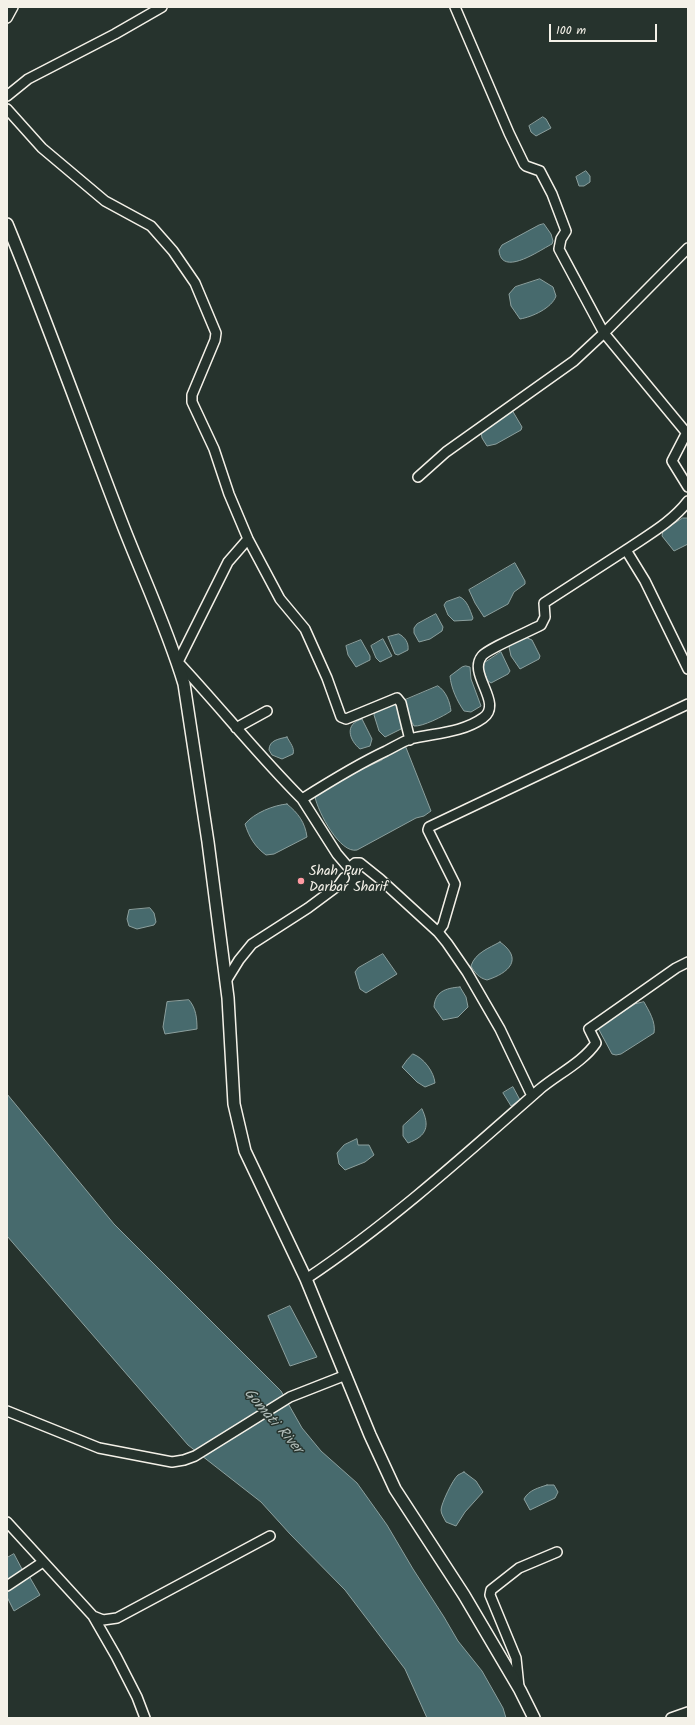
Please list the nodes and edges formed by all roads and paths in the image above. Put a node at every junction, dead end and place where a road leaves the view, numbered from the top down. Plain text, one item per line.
1 (13, 7) edge
2 (162, 7) edge
3 (454, 7) edge
4 (7, 18) edge
5 (7, 96) edge
6 (7, 109) edge
7 (7, 224) edge
8 (688, 248) edge
9 (604, 333) junction
10 (688, 432) edge
11 (418, 477) dead end
12 (688, 486) edge
13 (688, 501) edge
14 (248, 539) junction
15 (626, 550) junction
16 (178, 662) junction
17 (688, 669) edge
18 (688, 704) edge
19 (267, 711) dead end
20 (236, 728) junction
21 (410, 740) junction
22 (302, 799) junction
23 (344, 878) dead end
24 (438, 932) junction
25 (688, 962) edge
26 (226, 981) junction
27 (532, 1096) junction
28 (306, 1279) junction
29 (346, 1375) junction
30 (7, 1411) edge
31 (7, 1522) edge
32 (270, 1536) dead end
33 (558, 1552) dead end
34 (43, 1562) junction
35 (7, 1586) edge
36 (93, 1616) junction
37 (520, 1690) junction
38 (688, 1712) edge
39 (145, 1718) edge
40 (534, 1718) edge
41 (671, 1718) edge

1 - 4 street
2 - 5 street
3 - 9 street
6 - 14 street
7 - 16 main road
8 - 9 street
9 - 10 street
9 - 11 street
10 - 12 street
13 - 15 street
14 - 16 street
14 - 21 street
15 - 17 street
15 - 21 street
16 - 20 street
16 - 26 main road
18 - 24 street
19 - 20 street
20 - 22 street
21 - 22 street
22 - 24 street
23 - 26 street
24 - 27 street
25 - 27 street
26 - 28 main road
27 - 28 street
28 - 29 main road
29 - 30 street
29 - 37 main road
31 - 34 street
32 - 36 street
33 - 37 street
34 - 35 street
34 - 36 street
36 - 39 street
37 - 40 main road
38 - 41 street

